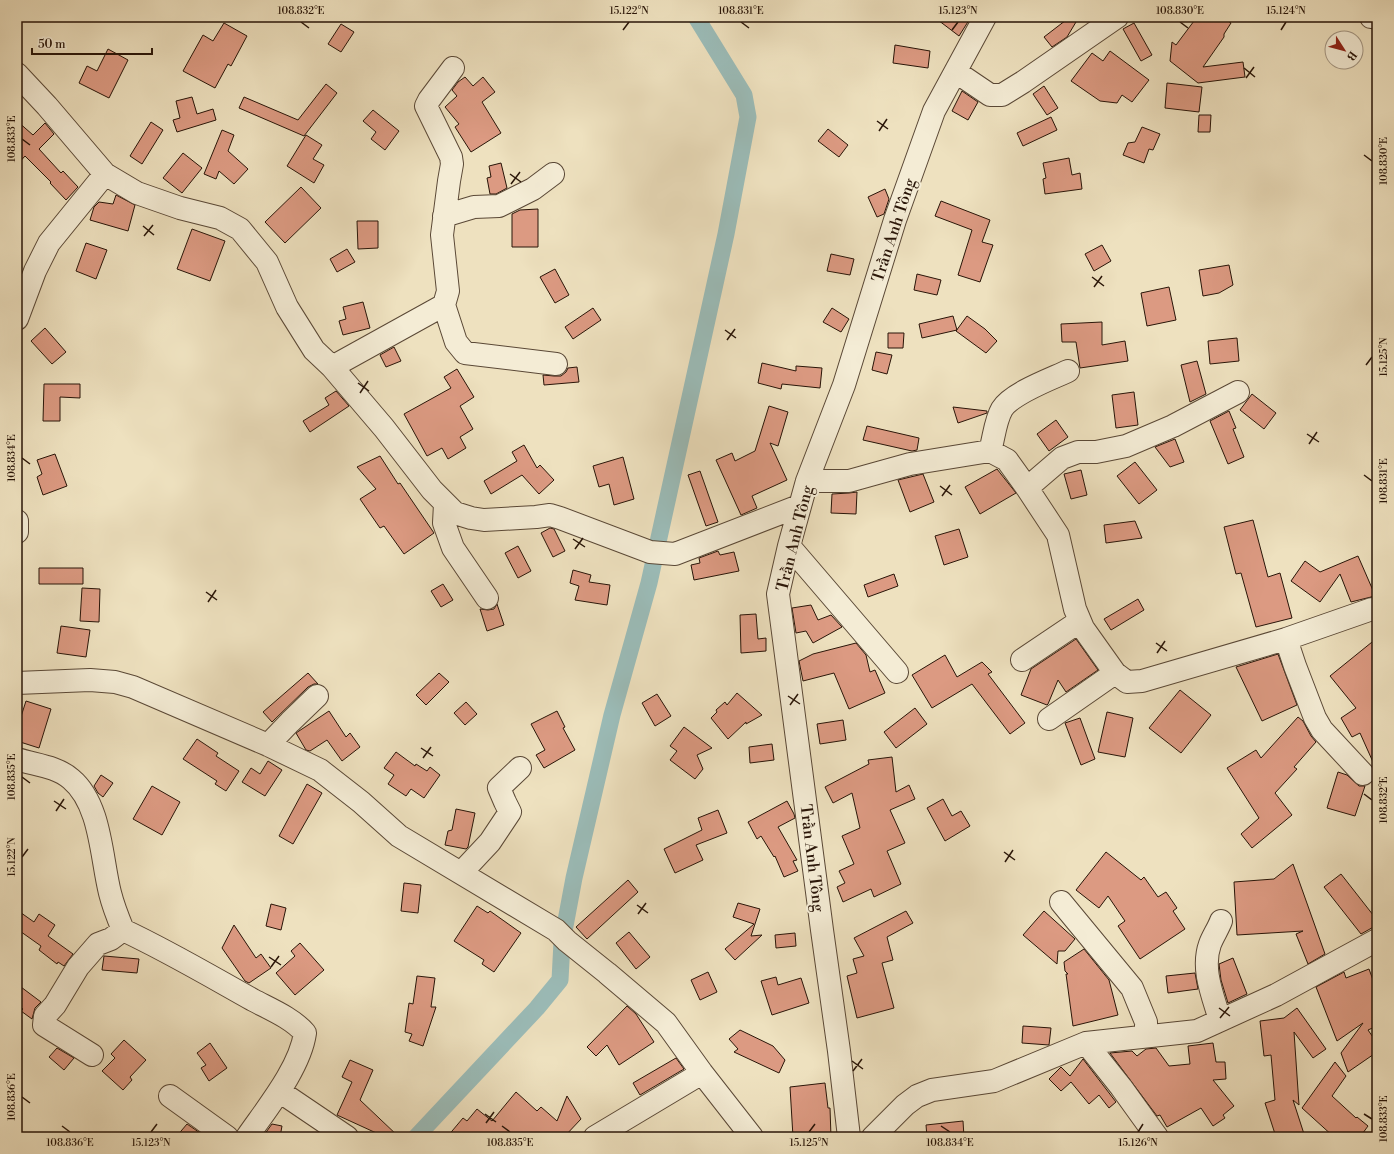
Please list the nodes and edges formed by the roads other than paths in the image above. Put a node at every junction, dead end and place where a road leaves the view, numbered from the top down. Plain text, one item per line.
1 (985, 17) edge
2 (1117, 17) edge
3 (1371, 17) edge
4 (1377, 18) edge
5 (453, 68) dead end
6 (956, 72) junction
7 (17, 74) edge
8 (105, 174) junction
9 (553, 174) dead end
10 (444, 216) junction
11 (444, 305) junction
12 (17, 319) edge
13 (556, 364) dead end
14 (332, 367) junction
15 (1068, 371) dead end
16 (1238, 392) dead end
17 (990, 450) junction
18 (807, 481) junction
19 (1027, 488) junction
20 (445, 504) junction
21 (799, 506) junction
22 (17, 521) edge
23 (17, 532) edge
24 (789, 546) junction
25 (487, 598) dead end
26 (1372, 609) dead end
27 (1080, 621) junction
28 (1286, 639) junction
29 (1022, 660) dead end
30 (897, 672) dead end
31 (1115, 673) junction
32 (17, 683) edge
33 (317, 696) dead end
34 (1049, 719) dead end
35 (268, 745) junction
36 (17, 759) edge
37 (520, 768) dead end
38 (1363, 774) dead end
39 (461, 873) junction
40 (1061, 902) dead end
41 (1221, 921) dead end
42 (123, 930) junction
43 (1377, 940) edge
44 (1220, 1020) junction
45 (1146, 1036) junction
46 (1086, 1043) junction
47 (92, 1056) dead end
48 (702, 1073) junction
49 (279, 1091) junction
50 (170, 1096) dead end
51 (228, 1137) edge
52 (247, 1137) edge
53 (347, 1137) edge
54 (595, 1137) edge
55 (752, 1137) edge
56 (849, 1137) edge
57 (873, 1137) edge
58 (1157, 1137) edge

1 - 6 street, Trần Anh Tông
2 - 6 street
3 - 4 street
5 - 10 street
6 - 18 street, Trần Anh Tông
7 - 8 street
8 - 12 street
8 - 14 street
9 - 10 street
10 - 11 street
11 - 13 street
11 - 14 street
14 - 20 street
15 - 17 street
16 - 19 street
17 - 18 street
17 - 19 street
18 - 21 street, Trần Anh Tông
19 - 27 street
20 - 21 street
20 - 25 street
21 - 24 street, Trần Anh Tông
22 - 23 street
24 - 30 street
24 - 56 street, Trần Anh Tông
26 - 28 street
27 - 29 street
27 - 31 street
28 - 31 street
28 - 38 street
31 - 34 street
32 - 35 street
33 - 35 street
35 - 39 street
36 - 42 street
37 - 39 street
39 - 48 street
40 - 45 street
41 - 44 street
42 - 47 street
42 - 49 street
43 - 44 street
44 - 45 street
45 - 46 street
46 - 57 street
46 - 58 street
48 - 54 street
48 - 55 street
49 - 52 street
49 - 53 street
50 - 51 street

